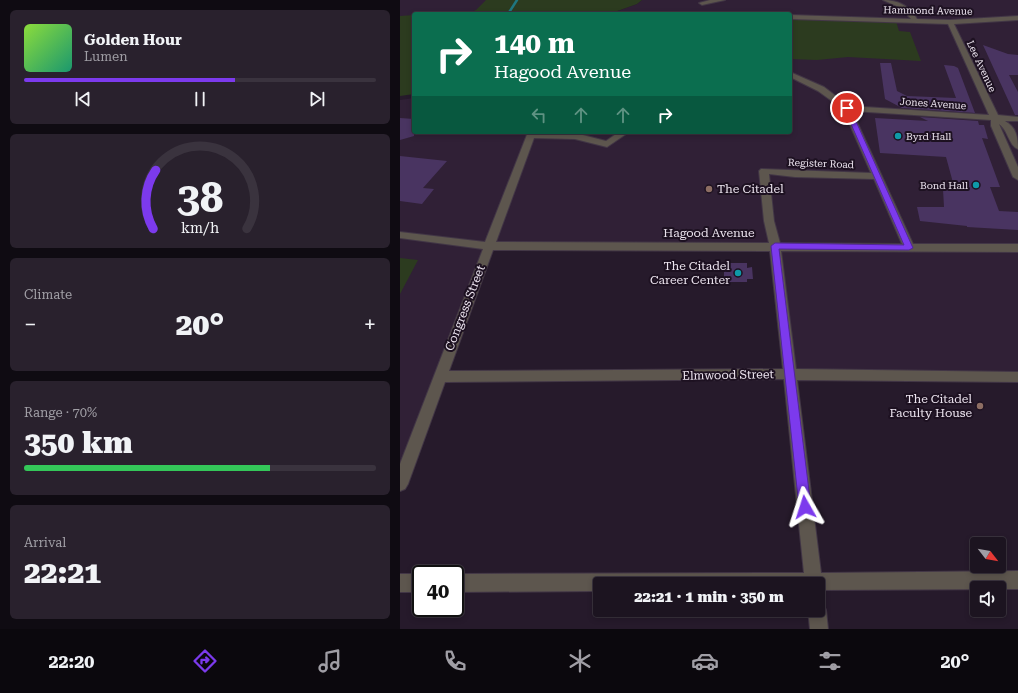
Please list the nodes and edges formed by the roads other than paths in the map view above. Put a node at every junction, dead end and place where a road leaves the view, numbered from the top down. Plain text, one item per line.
1 (722, 0) edge
2 (886, 0) edge
3 (702, 3) dead end
4 (792, 17) edge
5 (1018, 18) edge
6 (915, 21) junction
7 (950, 22) junction
8 (792, 75) edge
9 (847, 108) junction
10 (995, 118) junction
11 (1018, 119) edge
12 (532, 134) edge
13 (580, 134) edge
14 (622, 134) edge
15 (1018, 146) edge
16 (877, 176) junction
17 (1018, 177) edge
18 (400, 235) edge
19 (488, 246) junction
20 (775, 246) junction
21 (909, 248) junction
22 (1018, 248) edge
23 (790, 374) junction
24 (439, 377) junction
25 (1018, 377) edge
26 (400, 484) edge
27 (812, 577) edge
28 (1018, 580) edge
29 (825, 582) edge
30 (400, 583) edge
31 (412, 583) edge
32 (464, 583) edge
33 (593, 583) edge
34 (818, 617) edge
35 (819, 629) edge

1 - 3 street
2 - 6 street
4 - 6 street, Hammond Avenue
5 - 7 street, Hammond Avenue
6 - 7 street, Hammond Avenue
7 - 10 street, Lee Avenue
8 - 9 street
9 - 10 street, Jones Avenue
9 - 16 street
10 - 11 street, Jones Avenue
10 - 15 street
10 - 17 street, Lee Avenue
12 - 19 street, Congress Street
13 - 14 street
16 - 20 street, Register Road
16 - 21 street
18 - 19 street, Hagood Avenue
19 - 20 street, Hagood Avenue
19 - 24 street, Congress Street
20 - 21 street, Hagood Avenue
20 - 23 street
21 - 22 street, Hagood Avenue
23 - 24 street, Elmwood Street
23 - 25 street, Elmwood Street
23 - 27 street
24 - 26 street, Congress Street
28 - 29 street
30 - 31 street
32 - 33 street
34 - 35 street

